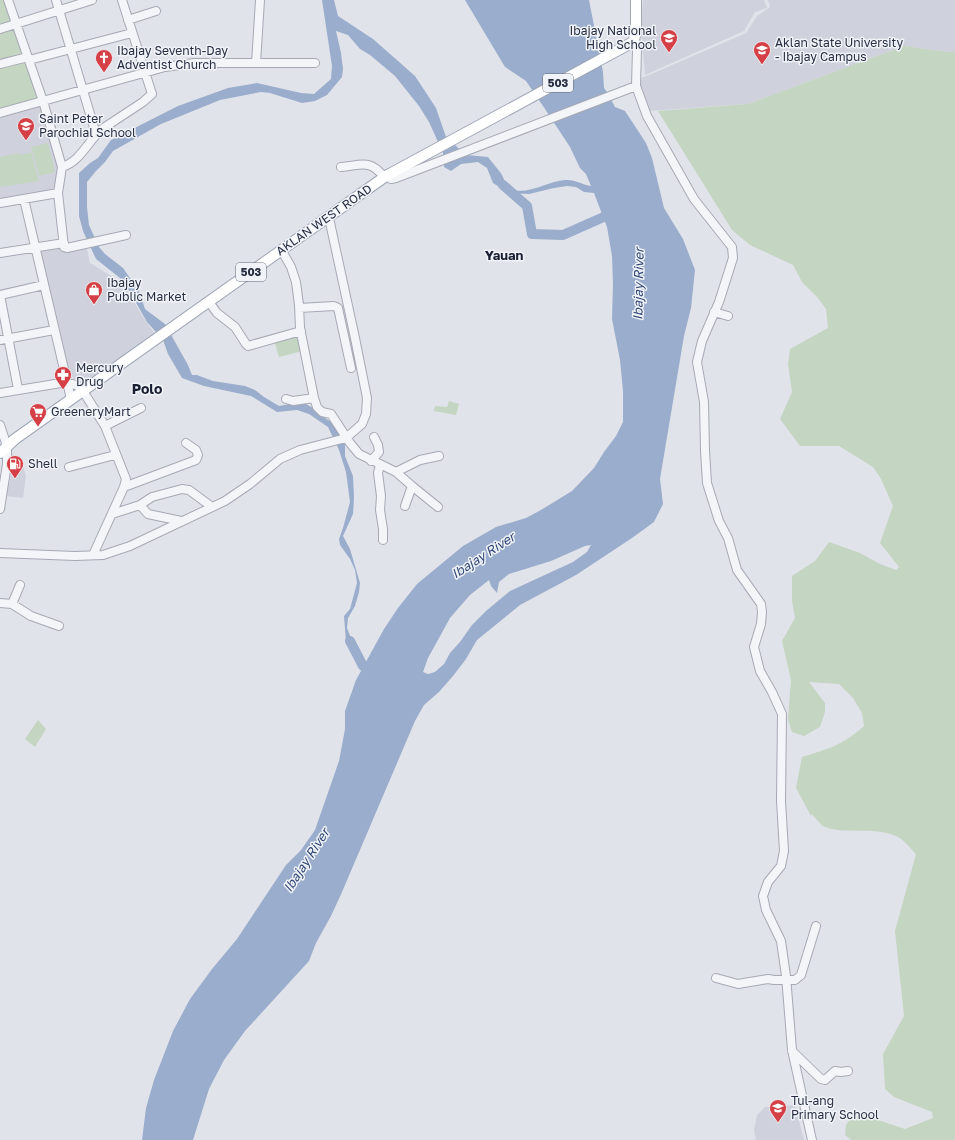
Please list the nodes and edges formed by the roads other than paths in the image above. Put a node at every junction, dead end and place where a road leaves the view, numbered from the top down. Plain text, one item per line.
1 (8, 0) edge
2 (56, 0) edge
3 (92, 0) edge
4 (122, 0) edge
5 (260, 0) edge
6 (636, 0) edge
7 (59, 10) junction
8 (156, 11) dead end
9 (128, 20) junction
10 (16, 24) junction
11 (0, 29) edge
12 (132, 33) junction
13 (635, 39) junction
14 (70, 50) junction
15 (29, 59) junction
16 (256, 63) junction
17 (315, 63) dead end
18 (0, 64) edge
19 (145, 73) junction
20 (636, 86) junction
21 (83, 90) junction
22 (43, 101) junction
23 (0, 113) edge
24 (96, 134) junction
25 (62, 167) junction
26 (342, 167) dead end
27 (385, 177) junction
28 (58, 193) junction
29 (24, 199) junction
30 (0, 203) edge
31 (329, 218) junction
32 (126, 235) dead end
33 (64, 244) junction
34 (35, 247) junction
35 (282, 251) junction
36 (0, 252) edge
37 (44, 285) junction
38 (0, 295) edge
39 (209, 302) junction
40 (300, 308) junction
41 (714, 312) junction
42 (728, 316) dead end
43 (54, 330) junction
44 (301, 332) junction
45 (4, 339) edge
46 (350, 368) dead end
47 (67, 382) junction
48 (18, 389) junction
49 (84, 390) junction
50 (0, 393) edge
51 (314, 398) junction
52 (71, 399) junction
53 (286, 399) dead end
54 (141, 408) dead end
55 (0, 425) edge
56 (105, 426) junction
57 (374, 437) dead end
58 (346, 438) junction
59 (186, 443) dead end
60 (3, 449) edge
61 (116, 455) junction
62 (439, 456) dead end
63 (371, 461) junction
64 (380, 464) junction
65 (69, 467) dead end
66 (396, 472) junction
67 (412, 486) junction
68 (124, 487) junction
69 (140, 505) junction
70 (405, 506) dead end
71 (212, 507) junction
72 (438, 507) dead end
73 (0, 509) edge
74 (112, 514) junction
75 (181, 521) junction
76 (383, 540) dead end
77 (0, 553) edge
78 (93, 555) junction
79 (20, 585) dead end
80 (0, 603) edge
81 (12, 604) junction
82 (59, 626) dead end
83 (816, 926) dead end
84 (716, 978) dead end
85 (787, 980) junction
86 (792, 1050) junction
87 (848, 1071) dead end
88 (812, 1140) edge

1 - 10 street
2 - 7 street
3 - 7 street
4 - 9 street
5 - 16 street
6 - 13 main road
7 - 10 street
7 - 14 street
8 - 9 street
9 - 12 street
10 - 11 street
10 - 15 street
12 - 14 street
12 - 19 street
13 - 20 street
13 - 27 main road, AKLAN WEST ROAD / 503
14 - 15 street
14 - 21 street
15 - 18 street
15 - 22 street
16 - 17 street
16 - 19 street
19 - 21 street
19 - 24 street
20 - 27 street
20 - 41 street
21 - 22 street
21 - 24 street
22 - 23 street
22 - 25 street
24 - 25 street
25 - 28 street
26 - 27 street
27 - 31 main road, AKLAN WEST ROAD / 503
28 - 29 street
28 - 33 street
29 - 30 street
29 - 34 street
31 - 35 main road, AKLAN WEST ROAD / 503
31 - 58 street
32 - 33 street
33 - 34 street
34 - 36 street
34 - 37 street
35 - 39 main road, AKLAN WEST ROAD / 503
35 - 40 street
37 - 38 street
37 - 43 street
38 - 45 street
39 - 44 street
39 - 49 main road, AKLAN WEST ROAD / 503
40 - 44 street
40 - 46 street
41 - 42 street
41 - 85 street
43 - 45 street
43 - 47 street
44 - 51 street
45 - 48 street
47 - 48 street
47 - 49 street
47 - 52 street
48 - 50 street
49 - 52 main road, AKLAN WEST ROAD / 503
49 - 56 street
51 - 53 street
51 - 58 street
52 - 60 main road, AKLAN WEST ROAD / 503
54 - 56 street
55 - 60 street
56 - 61 street
57 - 63 street
58 - 63 street
58 - 71 street
59 - 68 street
60 - 73 street
61 - 65 street
61 - 68 street
62 - 66 street
63 - 64 street
64 - 66 street
64 - 76 street
66 - 67 street
67 - 70 street
67 - 72 street
68 - 74 street
69 - 71 street
69 - 74 street
69 - 75 street
71 - 75 street
74 - 78 street
75 - 78 street
77 - 78 street
79 - 81 street
80 - 81 street
81 - 82 street
83 - 85 street
84 - 85 street
85 - 86 street
86 - 87 street
86 - 88 street

